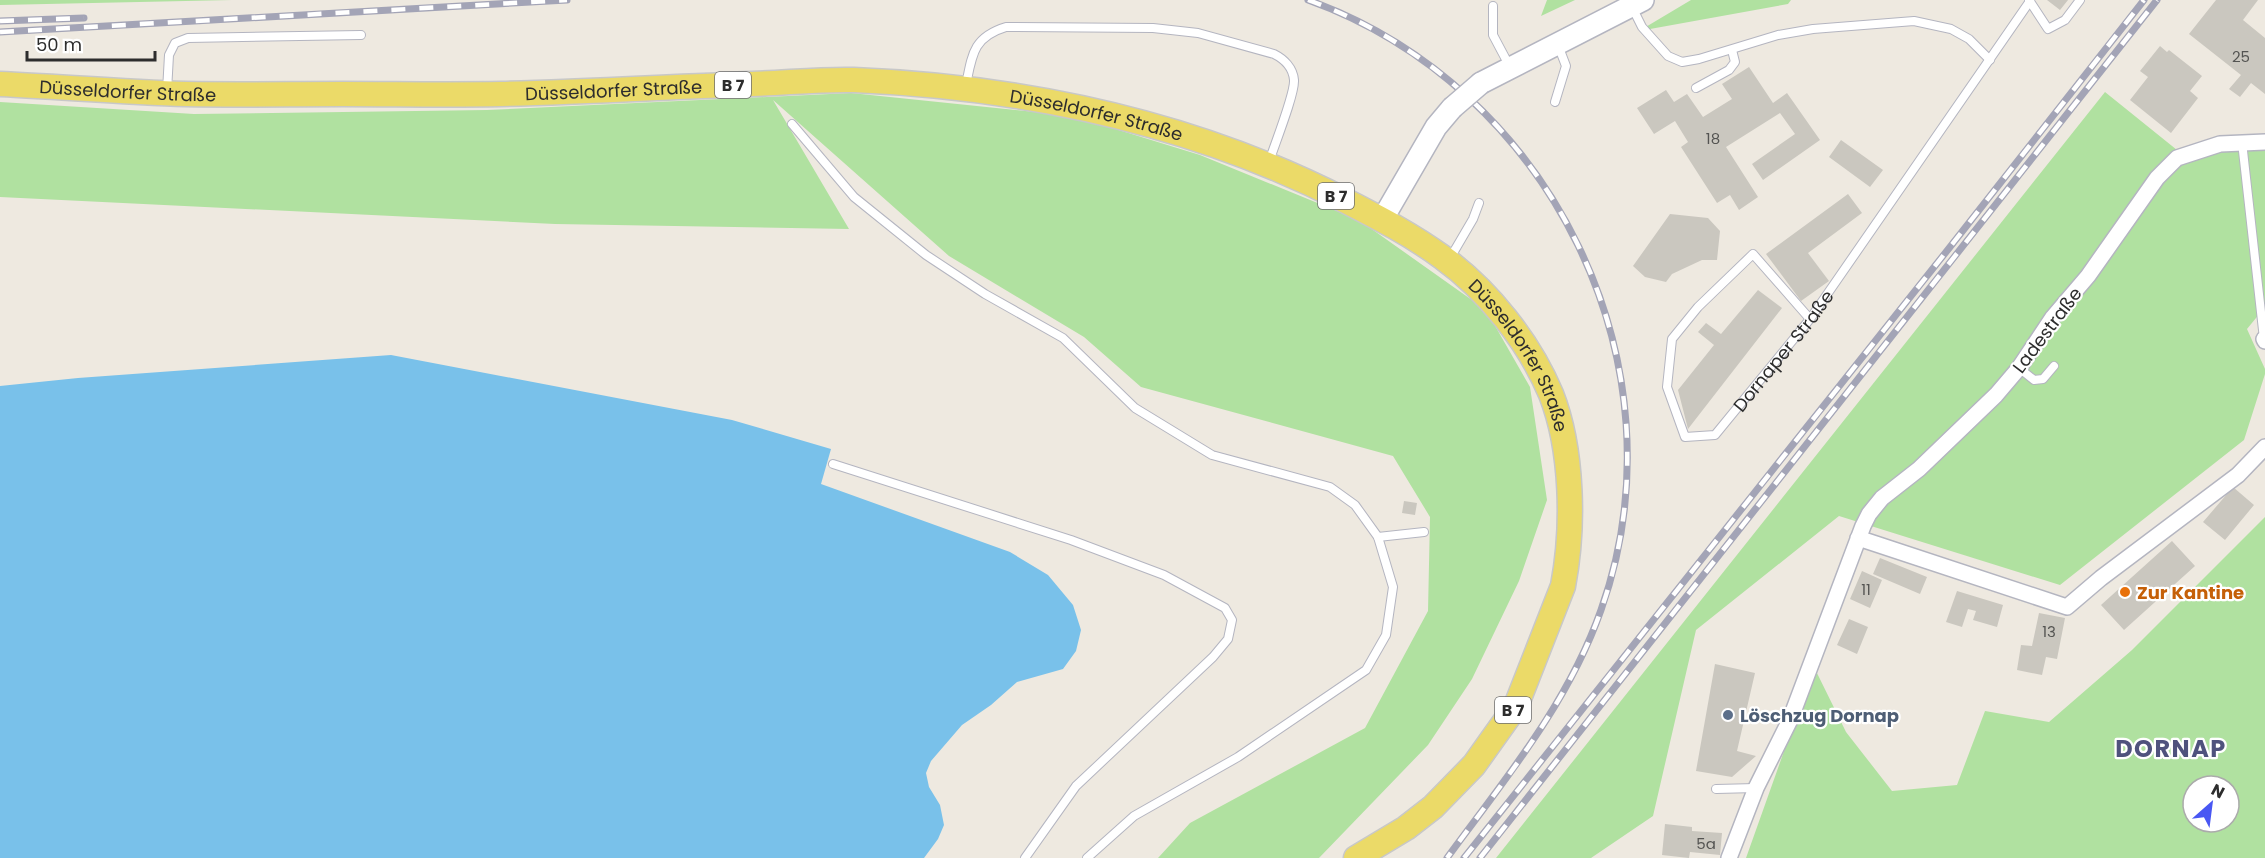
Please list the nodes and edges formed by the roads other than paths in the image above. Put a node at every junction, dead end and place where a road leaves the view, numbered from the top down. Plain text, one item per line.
1 (2080, 0) edge
2 (2029, 1) edge
3 (1637, 3) edge
4 (1493, 6) dead end
5 (362, 35) dead end
6 (1557, 43) junction
7 (1732, 50) junction
8 (1990, 60) junction
9 (1510, 67) junction
10 (0, 84) edge
11 (1696, 88) dead end
12 (965, 89) junction
13 (167, 93) junction
14 (1555, 102) dead end
15 (792, 124) dead end
16 (2242, 142) junction
17 (2265, 142) edge
18 (1268, 165) junction
19 (1479, 203) dead end
20 (1382, 220) junction
21 (1448, 261) junction
22 (1810, 319) junction
23 (2265, 340) edge
24 (2054, 366) dead end
25 (2019, 368) junction
26 (2265, 447) edge
27 (833, 464) dead end
28 (1424, 532) dead end
29 (1378, 537) junction
30 (1858, 538) junction
31 (1756, 788) junction
32 (1716, 789) dead end
33 (1025, 858) edge
34 (1087, 858) edge
35 (1356, 858) edge
36 (1730, 858) edge

1 - 2 lane, Dornaper Straße
2 - 8 lane, Dornaper Straße
3 - 6 main road
3 - 7 lane
4 - 9 lane
5 - 13 lane
6 - 9 main road
6 - 14 lane
7 - 8 lane
7 - 11 lane
8 - 22 lane, Dornaper Straße
9 - 20 main road, bridge
10 - 13 main road, Düsseldorfer Straße / B 7
12 - 13 main road, Düsseldorfer Straße / B 7
12 - 18 main road, Düsseldorfer Straße / B 7
12 - 18 lane
15 - 29 lane
16 - 17 street, Ladestraße
16 - 23 lane
16 - 25 street, Ladestraße
18 - 20 main road, Düsseldorfer Straße / B 7
19 - 21 lane
20 - 21 main road, Düsseldorfer Straße / B 7
21 - 35 main road, Düsseldorfer Straße / B 7
22 - 22 lane, Dornaper Straße
24 - 25 lane
25 - 30 street, Ladestraße
26 - 30 street
27 - 33 lane
28 - 29 lane
29 - 34 lane
30 - 31 street, Ladestraße
31 - 32 lane
31 - 36 street, Ladestraße

